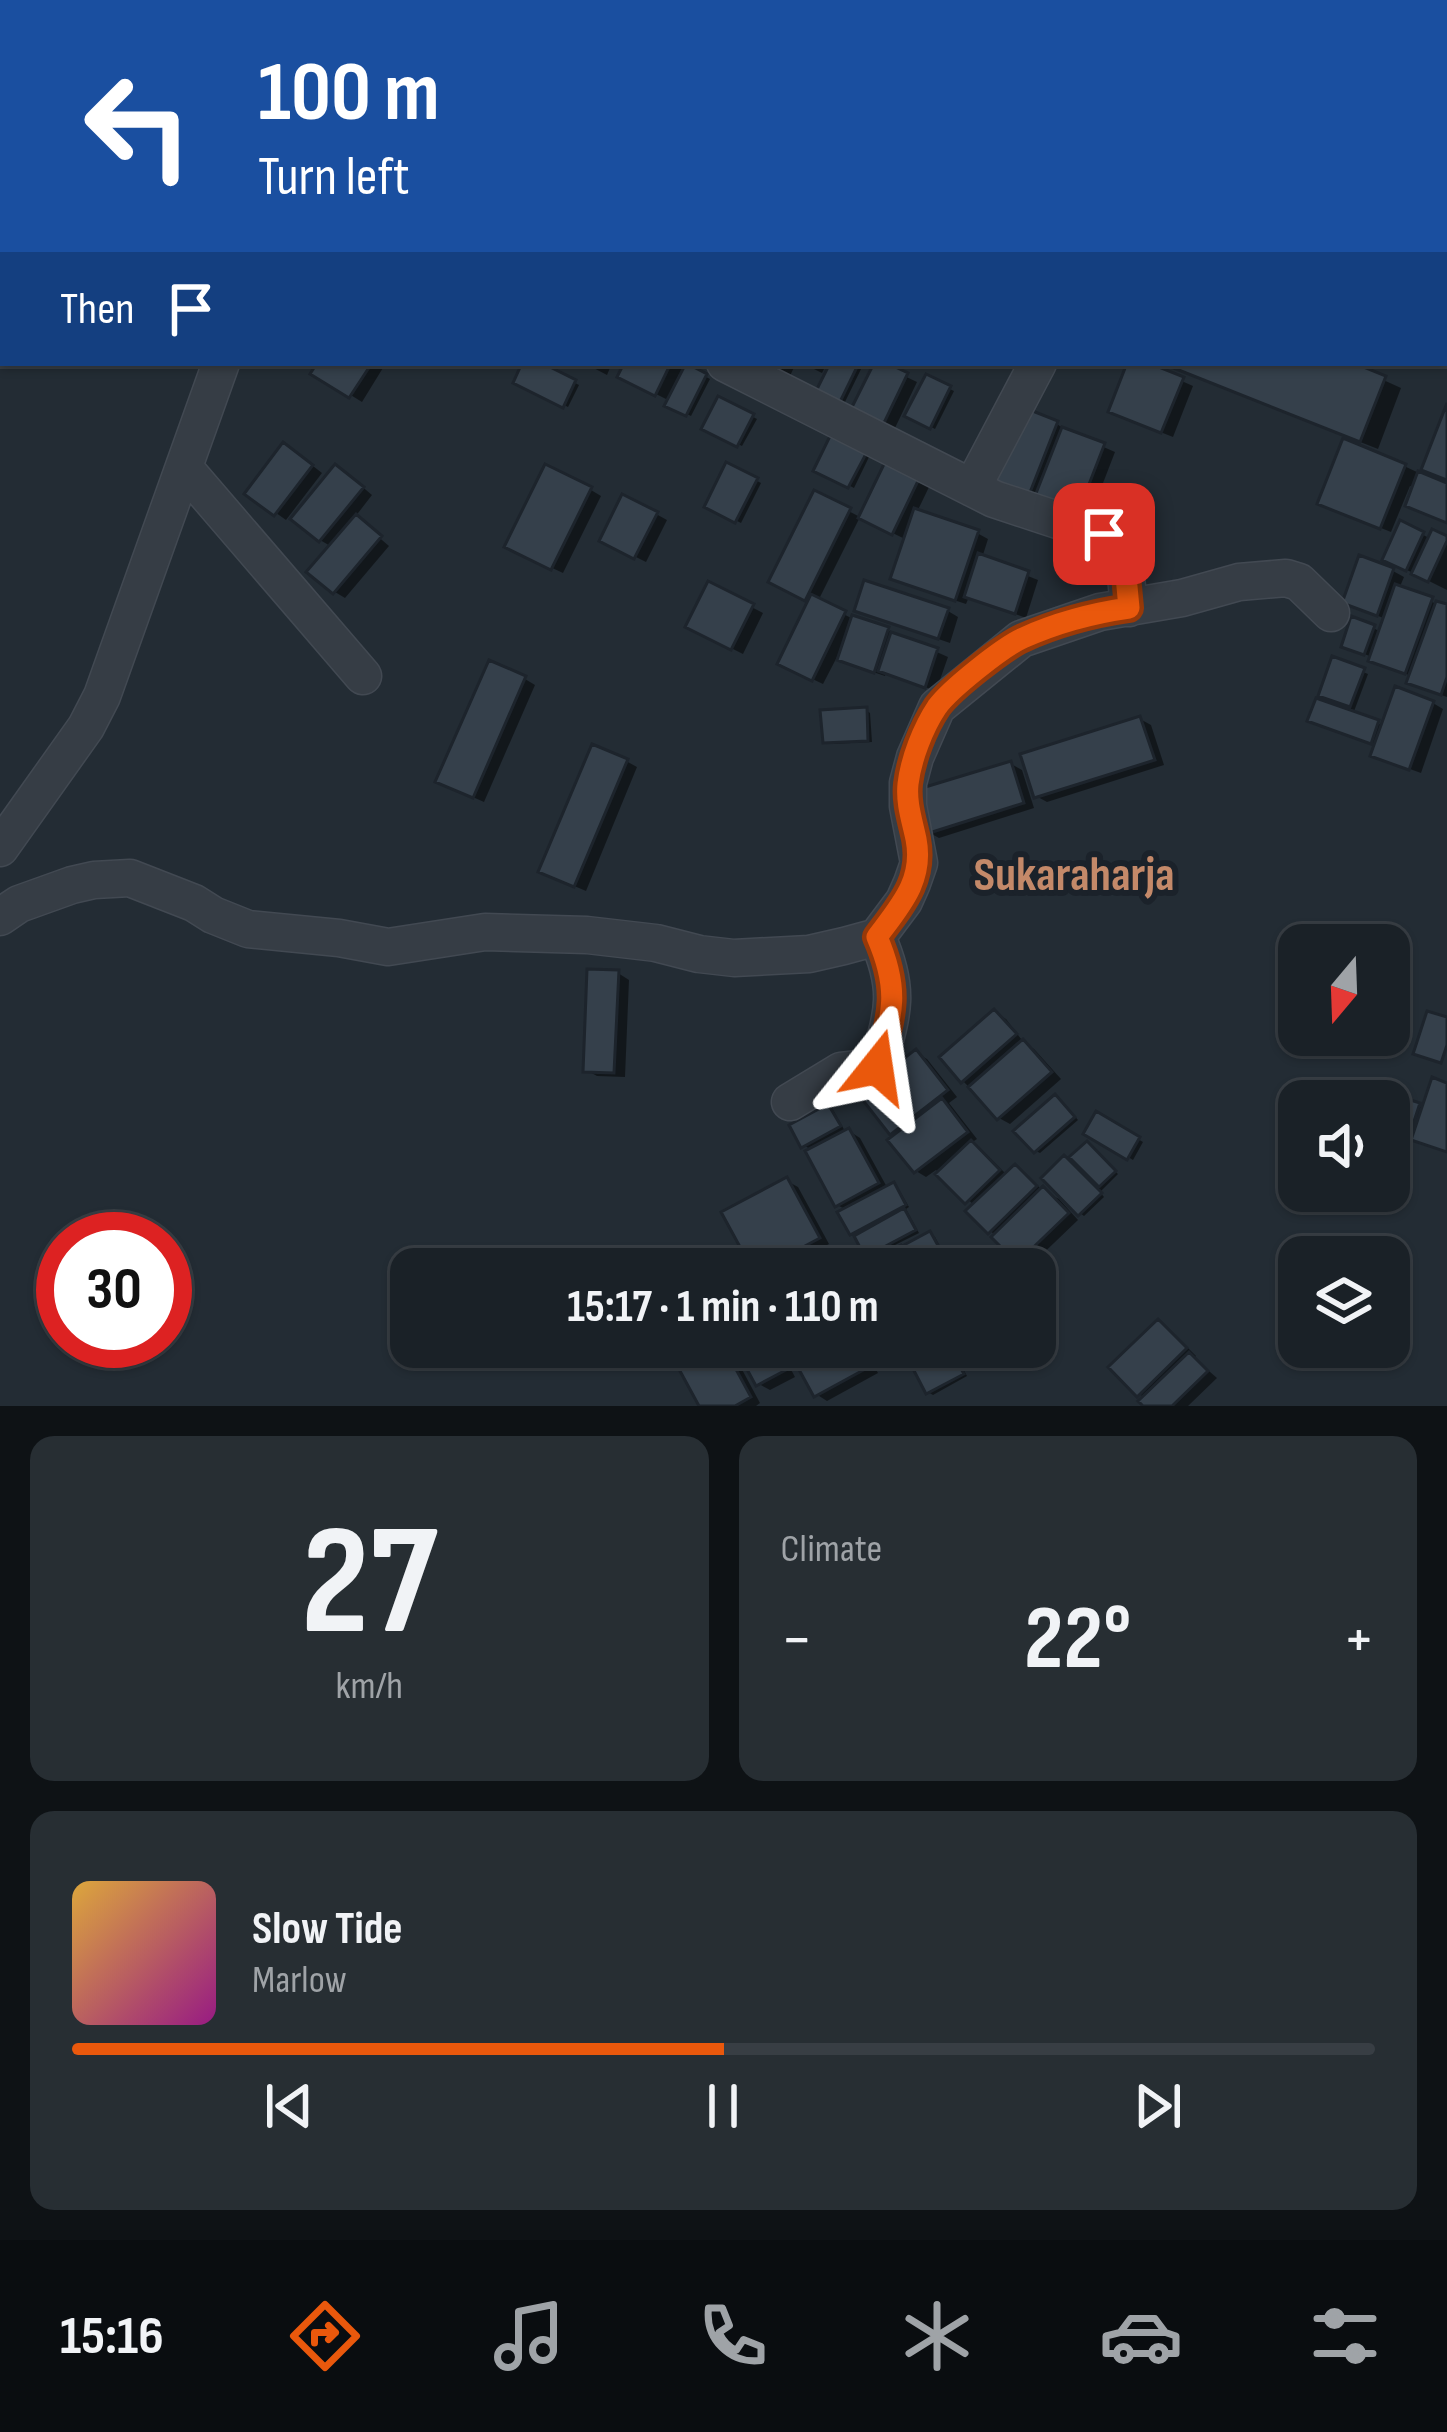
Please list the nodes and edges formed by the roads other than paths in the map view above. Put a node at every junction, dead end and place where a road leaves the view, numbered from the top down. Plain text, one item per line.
1 (220, 366) edge
2 (730, 366) edge
3 (1036, 366) edge
4 (185, 469) junction
5 (972, 488) junction
6 (1129, 608) junction
7 (1330, 613) dead end
8 (364, 676) dead end
9 (0, 848) edge
10 (0, 917) edge
11 (877, 937) junction
12 (790, 1102) dead end

1 - 4 street
2 - 5 street
3 - 5 street
4 - 8 street
4 - 9 street
5 - 6 street
6 - 7 street
6 - 11 street
10 - 11 street
11 - 12 street

